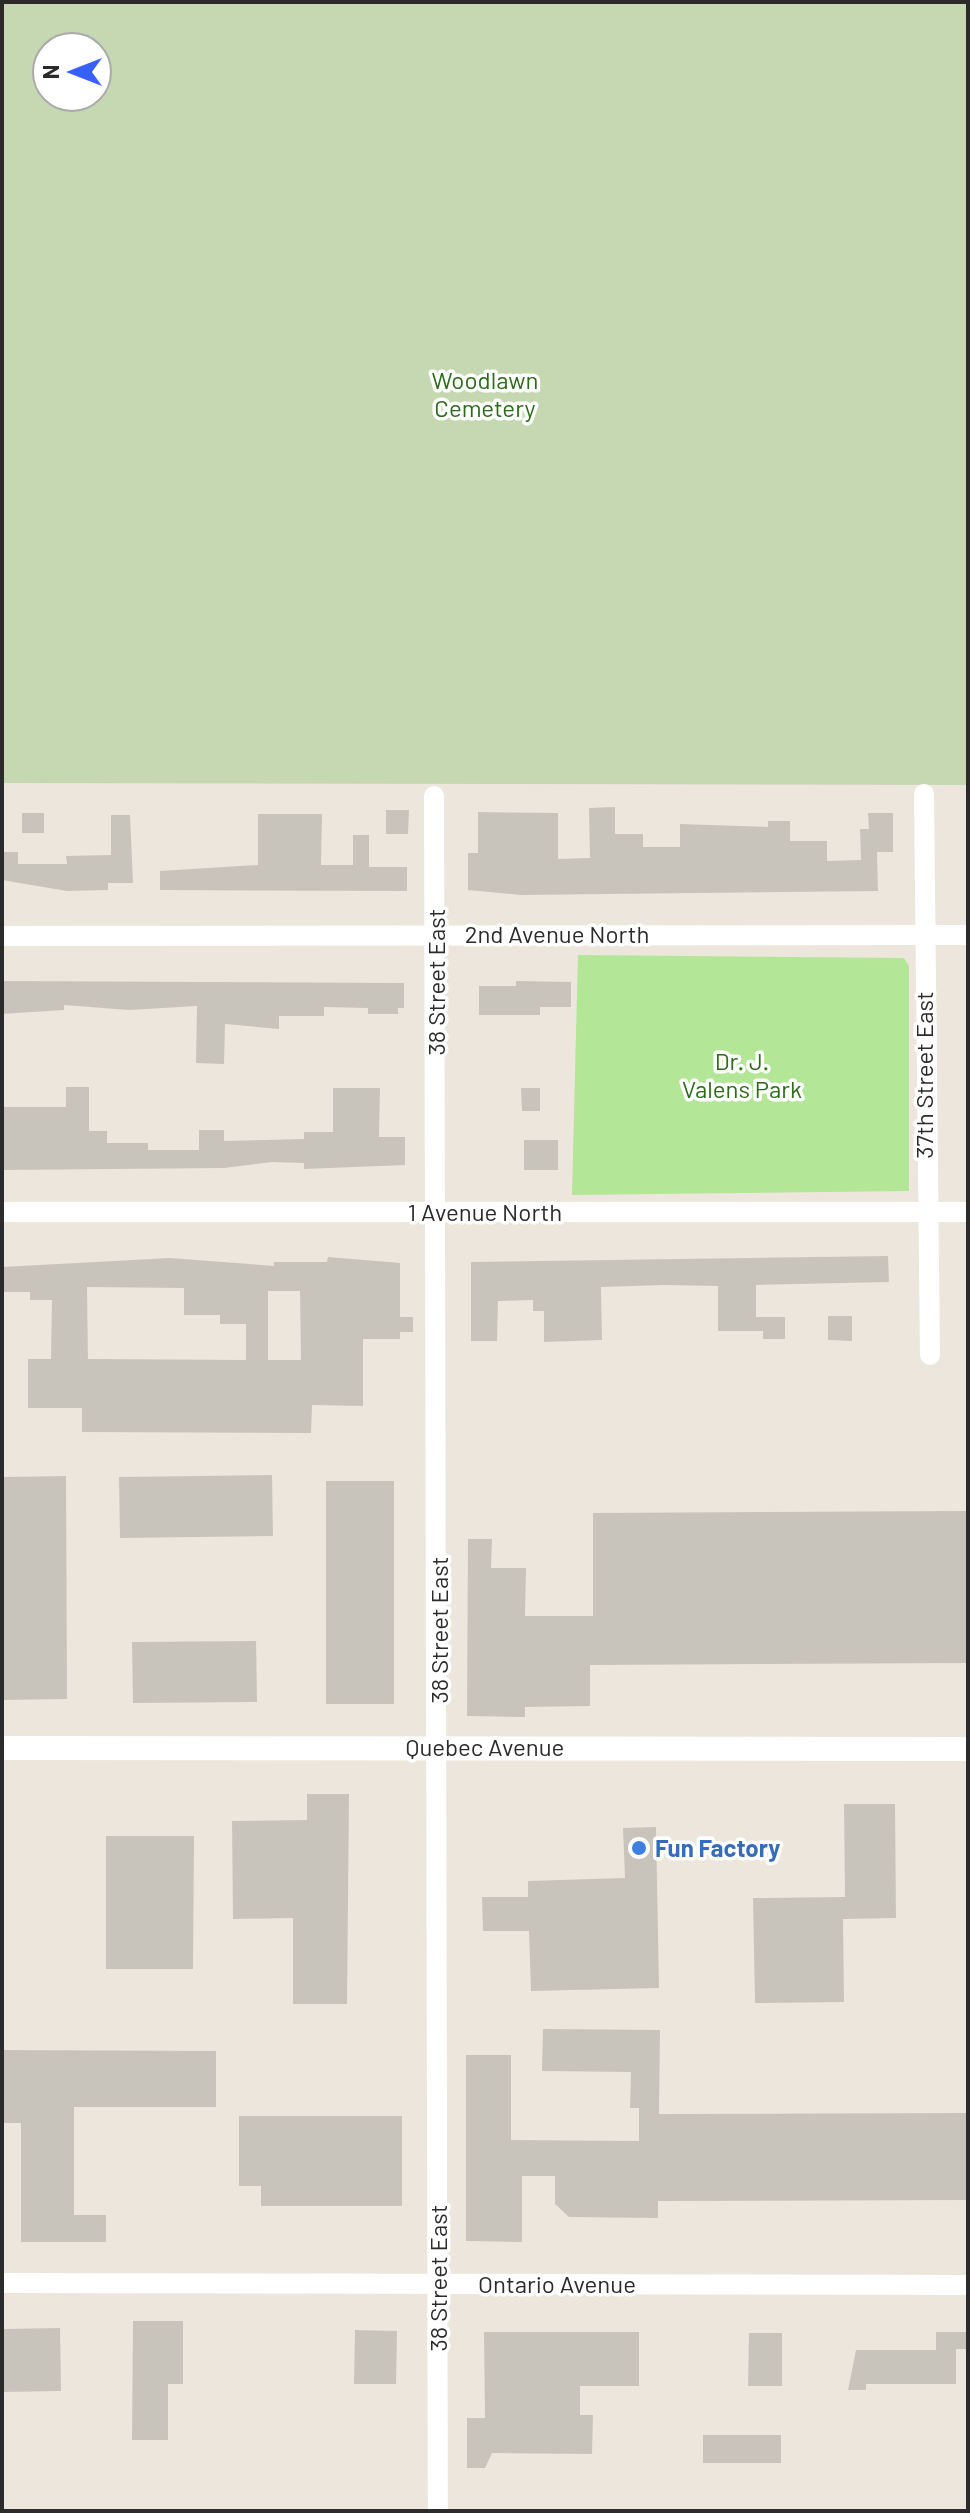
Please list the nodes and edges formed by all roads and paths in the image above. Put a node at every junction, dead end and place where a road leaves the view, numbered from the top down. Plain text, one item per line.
1 (924, 794) dead end
2 (434, 796) dead end
3 (435, 934) junction
4 (923, 935) junction
5 (968, 935) edge
6 (2, 936) edge
7 (2, 1212) edge
8 (437, 1212) junction
9 (925, 1212) junction
10 (968, 1212) edge
11 (930, 1355) dead end
12 (439, 1747) junction
13 (2, 1748) edge
14 (968, 1749) edge
15 (2, 2283) edge
16 (439, 2283) junction
17 (968, 2285) edge
18 (438, 2511) edge

1 - 4 street, 37th Street East
2 - 3 street, 38 Street East
3 - 4 street, 2nd Avenue North
3 - 6 street, 2nd Avenue North
3 - 8 street, 38 Street East
4 - 5 street, 2nd Avenue North
4 - 9 street, 37th Street East
7 - 8 street, 1 Avenue North
8 - 9 street, 1 Avenue North
8 - 12 street, 38 Street East
9 - 10 street, 1 Avenue North
9 - 11 street, 37th Street East
12 - 13 street, Quebec Avenue
12 - 14 street, Quebec Avenue
12 - 16 street, 38 Street East
15 - 16 street, Ontario Avenue
16 - 17 street, Ontario Avenue
16 - 18 street, 38 Street East

